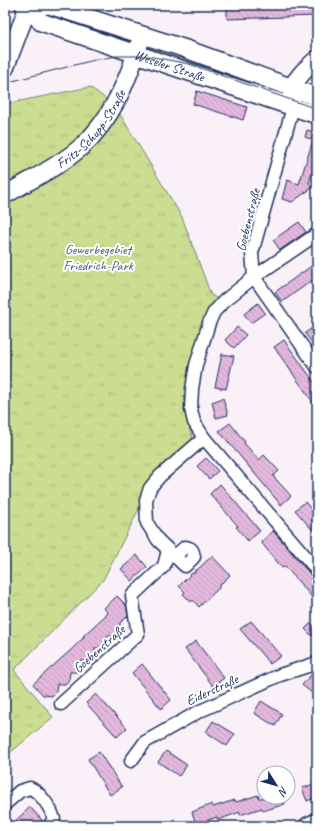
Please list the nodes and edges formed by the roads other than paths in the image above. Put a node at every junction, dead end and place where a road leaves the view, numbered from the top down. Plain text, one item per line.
1 (26, 6) edge
2 (142, 35) junction
3 (136, 55) junction
4 (317, 59) edge
5 (6, 65) edge
6 (291, 87) junction
7 (314, 91) edge
8 (293, 107) junction
9 (317, 115) edge
10 (5, 196) edge
11 (317, 234) edge
12 (254, 277) junction
13 (317, 367) edge
14 (204, 438) junction
15 (317, 570) edge
16 (317, 664) edge
17 (61, 704) dead end
18 (131, 761) dead end
19 (5, 804) edge
20 (317, 822) edge
21 (50, 826) edge
22 (308, 826) edge

1 - 2 main road, Weseler Straße
1 - 3 main road, Weseler Straße
1 - 5 main road
2 - 3 main road, Fritz-Schupp-Straße
2 - 6 main road, Weseler Straße
3 - 8 main road, Weseler Straße
3 - 10 main road, Fritz-Schupp-Straße
4 - 6 main road
6 - 7 main road, Weseler Straße
6 - 8 main road
7 - 8 main road
8 - 9 main road, Weseler Straße
8 - 12 street, Goebenstraße
11 - 12 street
12 - 13 street
12 - 14 street
14 - 15 street
14 - 17 street, Goebenstraße
16 - 18 street, Eiderstraße
19 - 21 street
20 - 22 main road

